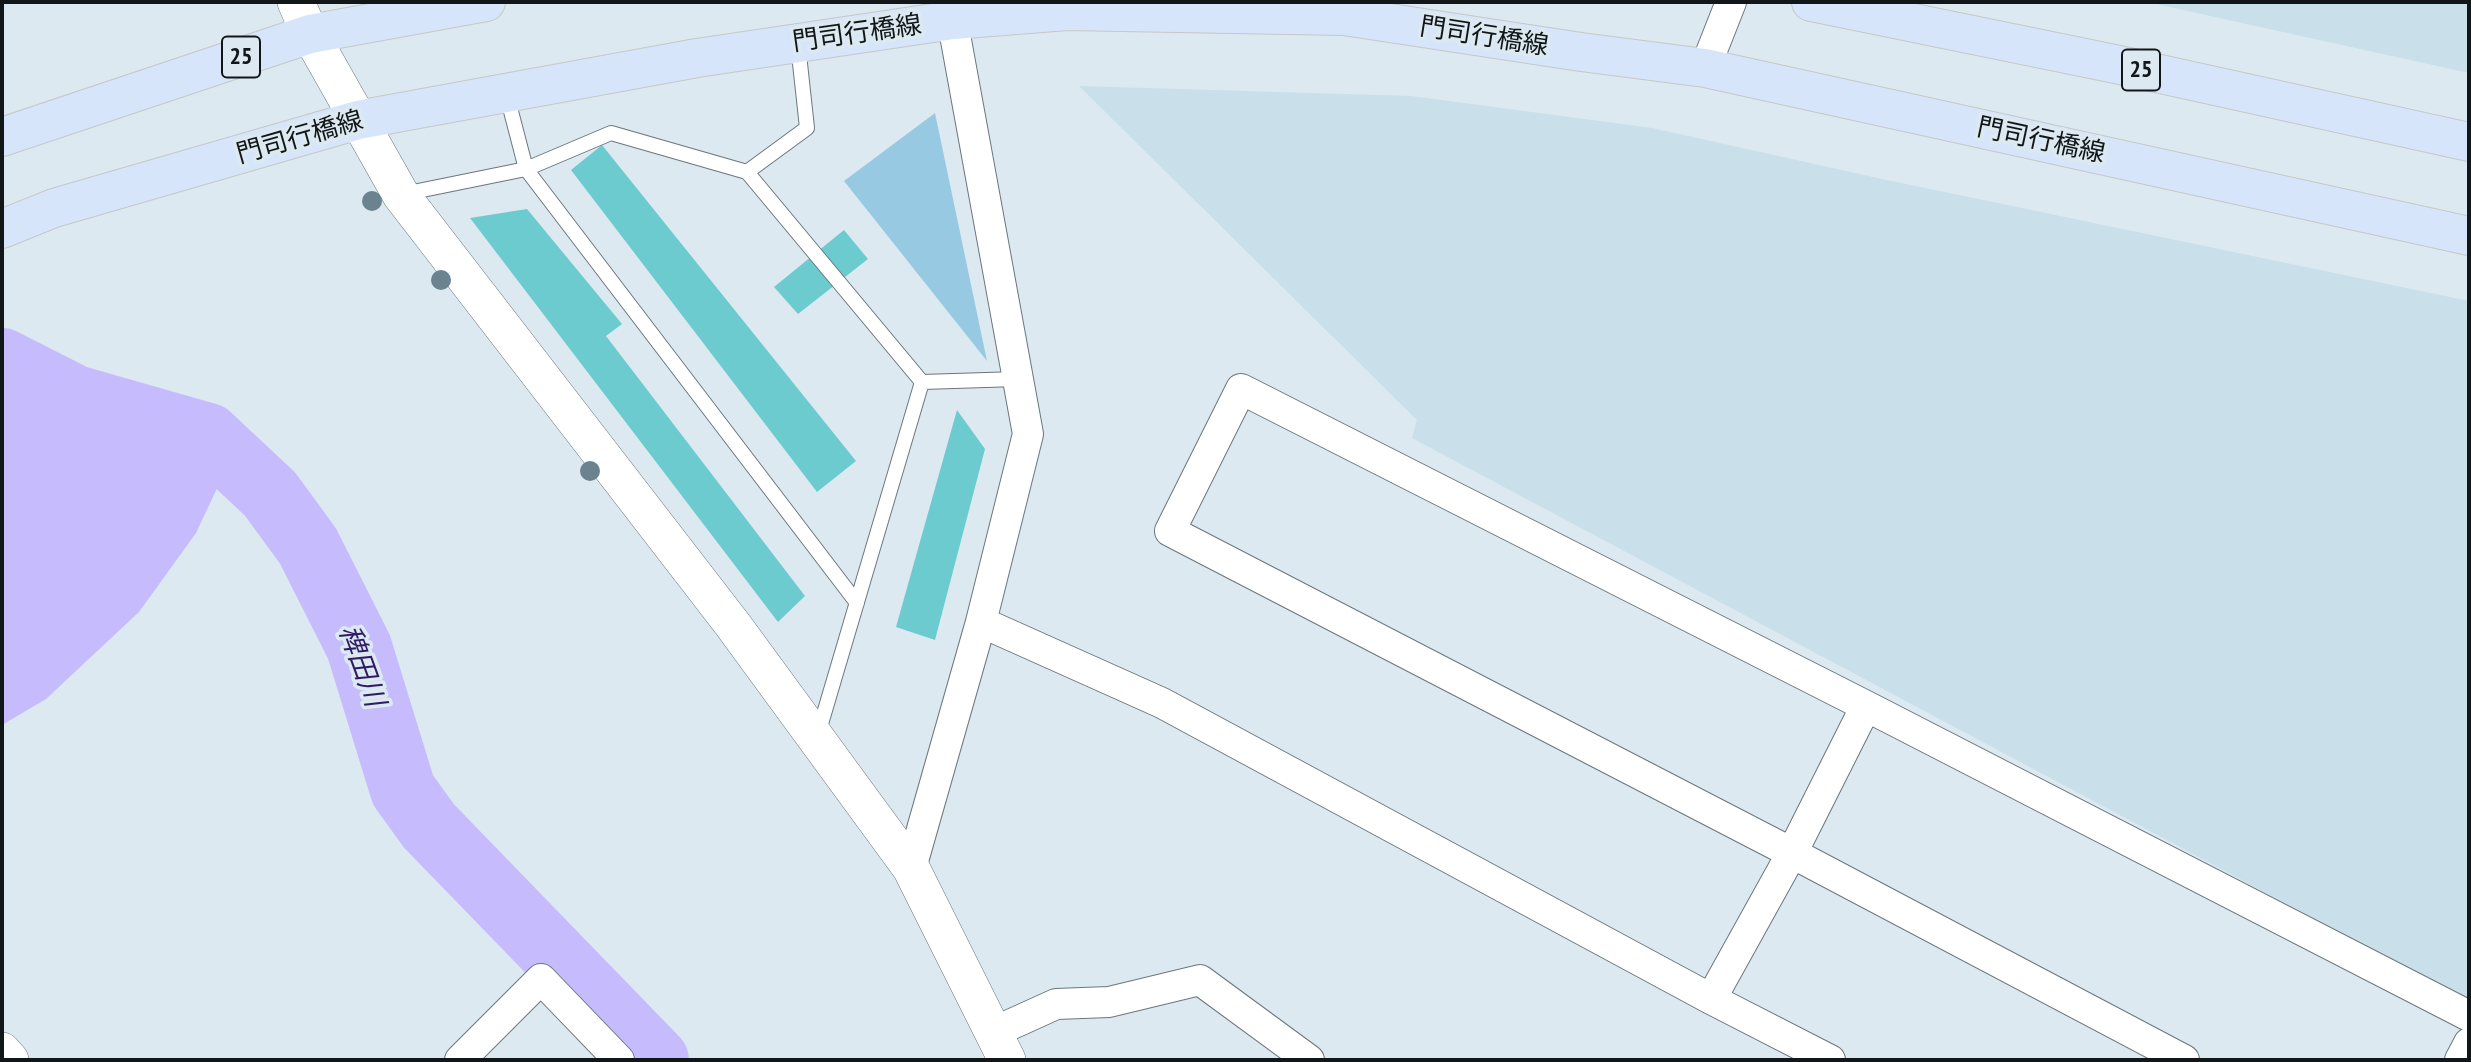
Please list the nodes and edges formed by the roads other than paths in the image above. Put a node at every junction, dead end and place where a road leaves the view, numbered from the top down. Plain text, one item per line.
1 (486, 2) edge
2 (1731, 2) edge
3 (1811, 2) edge
4 (951, 11) edge
5 (303, 18) edge
6 (797, 43) junction
7 (1705, 68) junction
8 (506, 93) junction
9 (358, 120) junction
10 (2, 137) edge
11 (2469, 142) edge
12 (526, 169) junction
13 (747, 172) junction
14 (401, 195) junction
15 (2, 229) edge
16 (2469, 236) edge
17 (1018, 379) junction
18 (922, 382) junction
19 (857, 603) junction
20 (981, 622) junction
21 (1866, 706) junction
22 (817, 739) junction
23 (1792, 853) junction
24 (911, 868) junction
25 (1711, 999) junction
26 (2469, 1016) edge
27 (2469, 1042) edge
28 (999, 1047) edge
29 (2, 1051) edge
30 (10, 1060) edge
31 (460, 1060) edge
32 (619, 1060) edge
33 (1309, 1060) edge
34 (1830, 1060) edge
35 (2184, 1060) edge
36 (2460, 1060) edge

1 - 5 main road, 25
2 - 7 street
3 - 11 main road, 25
4 - 6 main road, 門司行橋線
4 - 7 main road, 門司行橋線
4 - 17 street
5 - 9 street
5 - 10 main road, 25
6 - 8 main road, 門司行橋線
6 - 13 lane
7 - 16 main road, 門司行橋線
8 - 9 main road, 門司行橋線
8 - 12 lane
9 - 14 street
9 - 15 main road, 門司行橋線
12 - 13 lane
12 - 14 lane
12 - 19 lane
13 - 18 lane
14 - 22 street
17 - 18 lane
17 - 20 street
18 - 19 lane
19 - 22 lane
20 - 24 street
20 - 25 street
21 - 23 street
21 - 23 street
21 - 26 street
22 - 24 street
23 - 25 street
23 - 35 street
24 - 28 street
25 - 34 street
27 - 36 street
28 - 33 street
29 - 30 street
31 - 32 street

